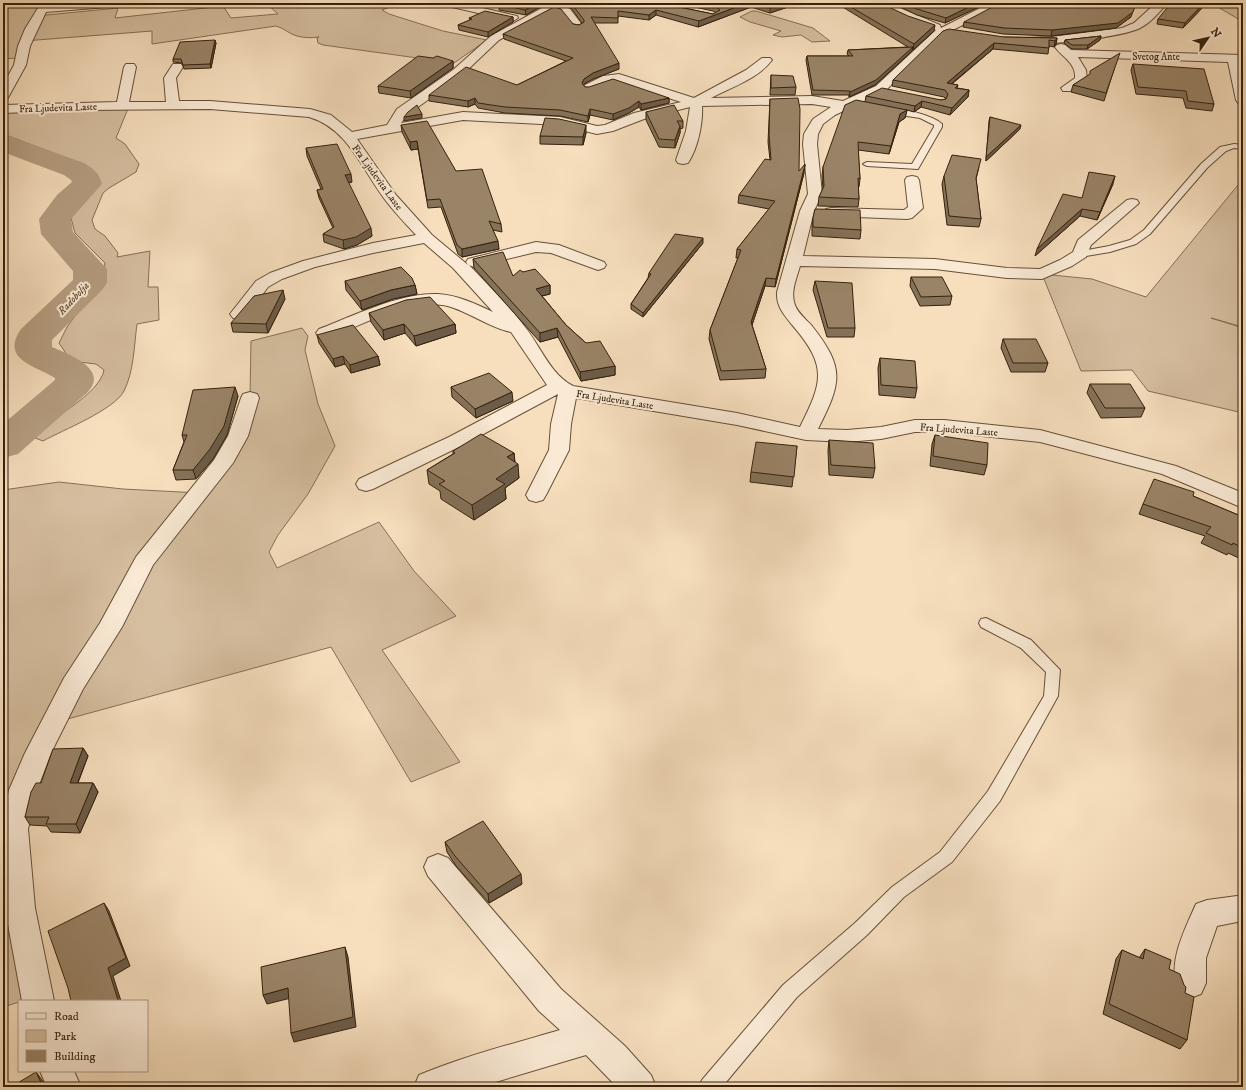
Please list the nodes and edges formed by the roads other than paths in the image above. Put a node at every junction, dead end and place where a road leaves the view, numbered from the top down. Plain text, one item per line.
1 (119, 3) edge
2 (446, 3) edge
3 (880, 3) edge
4 (998, 3) edge
5 (1162, 3) edge
6 (556, 4) edge
7 (44, 6) edge
8 (526, 20) junction
9 (578, 26) edge
10 (945, 29) junction
11 (963, 32) edge
12 (1016, 39) edge
13 (1051, 40) junction
14 (1068, 53) junction
15 (1238, 58) edge
16 (766, 60) dead end
17 (130, 67) dead end
18 (177, 67) edge
19 (589, 88) edge
20 (1066, 88) dead end
21 (880, 89) junction
22 (895, 92) edge
23 (3, 96) edge
24 (1242, 100) edge
25 (696, 102) junction
26 (847, 103) junction
27 (173, 105) junction
28 (122, 106) junction
29 (865, 106) edge
30 (3, 109) edge
31 (880, 109) edge
32 (391, 129) junction
33 (349, 136) junction
34 (1243, 147) edge
35 (683, 160) dead end
36 (867, 164) dead end
37 (912, 180) dead end
38 (1132, 203) dead end
39 (807, 212) junction
40 (427, 238) junction
41 (1080, 254) junction
42 (794, 261) junction
43 (459, 265) junction
44 (598, 265) dead end
45 (239, 314) edge
46 (519, 331) junction
47 (325, 333) edge
48 (564, 389) junction
49 (250, 398) dead end
50 (806, 434) junction
51 (366, 484) dead end
52 (536, 495) dead end
53 (1243, 501) edge
54 (986, 623) dead end
55 (438, 867) dead end
56 (1243, 910) edge
57 (1190, 983) dead end
58 (38, 1000) edge
59 (591, 1037) junction
60 (57, 1072) edge
61 (64, 1087) edge
62 (432, 1087) edge
63 (639, 1087) edge
64 (709, 1087) edge

1 - 7 street
2 - 8 street
3 - 10 street
4 - 10 street
5 - 13 street
6 - 8 street
6 - 9 street
7 - 23 street
8 - 32 street
10 - 11 street
10 - 21 street
12 - 13 street
13 - 14 street
14 - 15 street, Svetog Ante
14 - 20 street
15 - 24 street
16 - 25 street
17 - 28 street
18 - 27 street
19 - 25 street
21 - 22 street
21 - 26 street
25 - 26 street
25 - 32 street
25 - 35 street
26 - 29 lane
26 - 39 street
27 - 28 street, Fra Ljudevita Laste
27 - 33 street, Fra Ljudevita Laste
28 - 30 street, Fra Ljudevita Laste
31 - 36 lane
32 - 33 street
33 - 40 street, Fra Ljudevita Laste
34 - 41 lane
37 - 39 street
38 - 41 street
39 - 42 street
40 - 43 street, Fra Ljudevita Laste
40 - 45 street
41 - 42 street
42 - 50 street
43 - 44 street
43 - 46 street, Fra Ljudevita Laste
46 - 47 street
46 - 48 street, Fra Ljudevita Laste
48 - 50 street, Fra Ljudevita Laste
48 - 51 street
48 - 52 street
49 - 58 street
50 - 53 street, Fra Ljudevita Laste
54 - 64 lane
55 - 59 street
56 - 57 street
59 - 62 street
59 - 63 street
60 - 61 street

